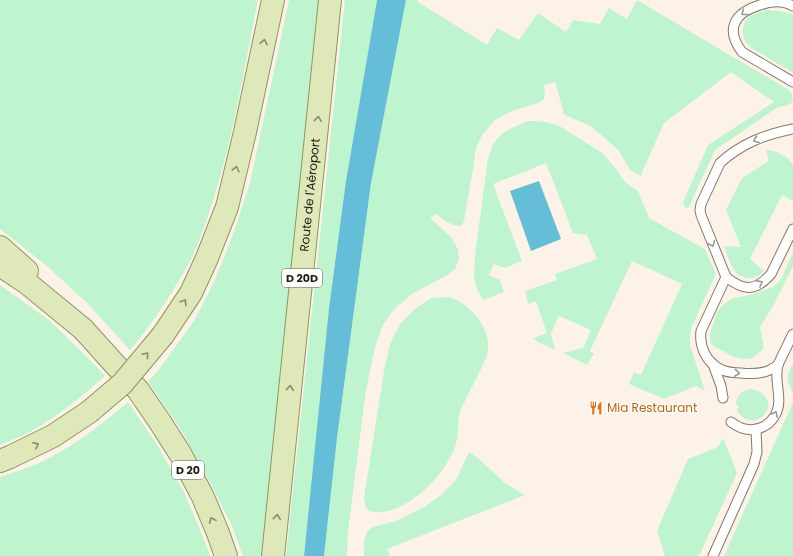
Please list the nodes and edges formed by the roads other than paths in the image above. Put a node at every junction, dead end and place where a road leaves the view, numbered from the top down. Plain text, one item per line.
1 (273, 0) edge
2 (330, 0) edge
3 (793, 6) edge
4 (793, 82) edge
5 (793, 129) edge
6 (793, 229) edge
7 (0, 247) edge
8 (0, 265) edge
9 (726, 277) junction
10 (83, 329) junction
11 (793, 334) edge
12 (712, 363) junction
13 (778, 365) junction
14 (723, 398) dead end
15 (731, 422) dead end
16 (756, 430) junction
17 (0, 461) edge
18 (226, 556) edge
19 (273, 556) edge
20 (713, 556) edge

17 -> 1 main road, bridge
19 -> 2 main road, Route de l'Aéroport / D 20D
3 -> 4 lane
5 -> 9 lane
9 -> 6 lane
7 - 10 main road
8 - 10 main road, D 20
9 - 12 lane
18 -> 10 main road, D 20
11 - 13 lane
12 -> 13 lane
12 - 14 lane
16 -> 13 lane
15 - 16 lane
16 - 20 lane

